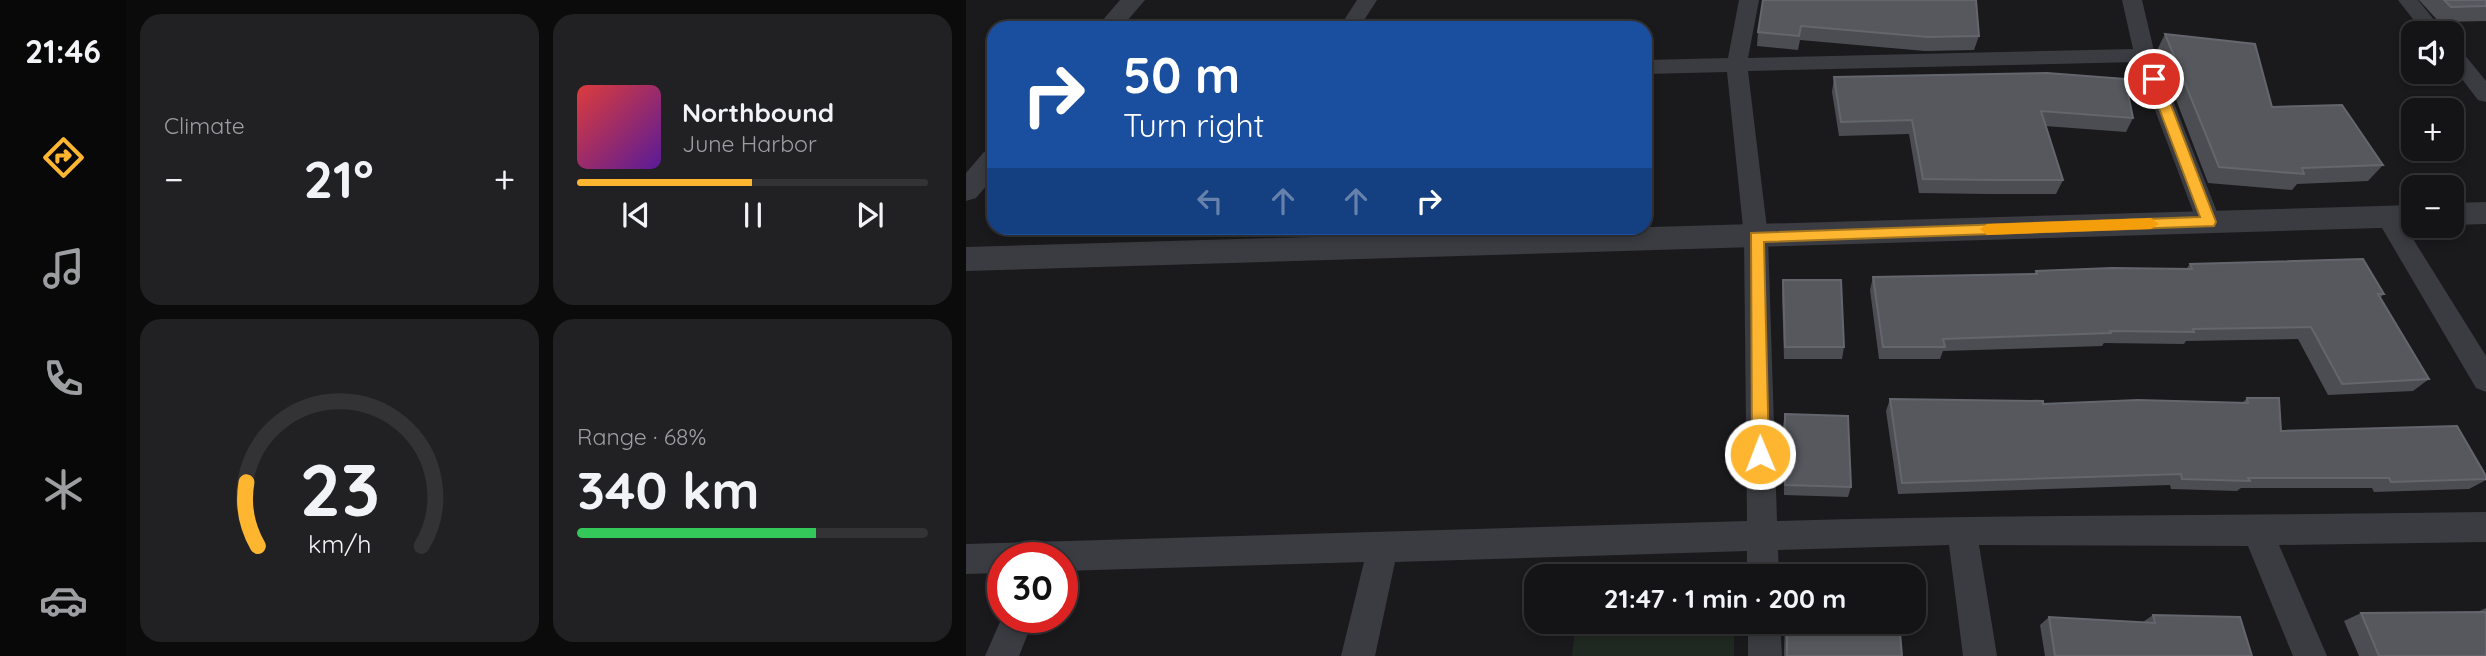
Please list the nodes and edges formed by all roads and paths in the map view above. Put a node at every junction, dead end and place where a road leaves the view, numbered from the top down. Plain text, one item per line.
1 (1133, 0) edge
2 (1367, 0) edge
3 (1749, 0) edge
4 (2132, 0) edge
5 (2408, 0) edge
6 (1114, 21) edge
7 (1354, 21) edge
8 (2425, 21) edge
9 (2145, 55) junction
10 (1737, 64) junction
11 (1652, 67) edge
12 (2464, 67) edge
13 (2486, 94) edge
14 (987, 167) edge
15 (966, 191) edge
16 (2486, 213) edge
17 (2464, 214) edge
18 (2400, 216) edge
19 (2209, 222) junction
20 (1756, 237) junction
21 (966, 259) edge
22 (2486, 380) edge
23 (2486, 527) edge
24 (1962, 530) junction
25 (2257, 531) junction
26 (1762, 535) junction
27 (1383, 547) junction
28 (1078, 556) edge
29 (987, 558) edge
30 (966, 559) edge
31 (1763, 564) edge
32 (1012, 633) edge
33 (1764, 634) edge
34 (1002, 656) edge
35 (1358, 656) edge
36 (1765, 656) edge
37 (1980, 656) edge
38 (2310, 656) edge

1 - 6 street
2 - 7 street
3 - 10 street
4 - 9 street
5 - 8 street
9 - 10 street
9 - 19 street
10 - 11 street
10 - 20 street
12 - 13 street
14 - 15 street
16 - 17 street
18 - 19 street
18 - 22 street
19 - 20 street
20 - 21 street
20 - 26 street
23 - 25 street
24 - 25 street
24 - 26 street
24 - 37 street
25 - 38 street
26 - 27 street
26 - 31 street
27 - 28 street
27 - 35 street
29 - 30 street
32 - 34 street
33 - 36 street

